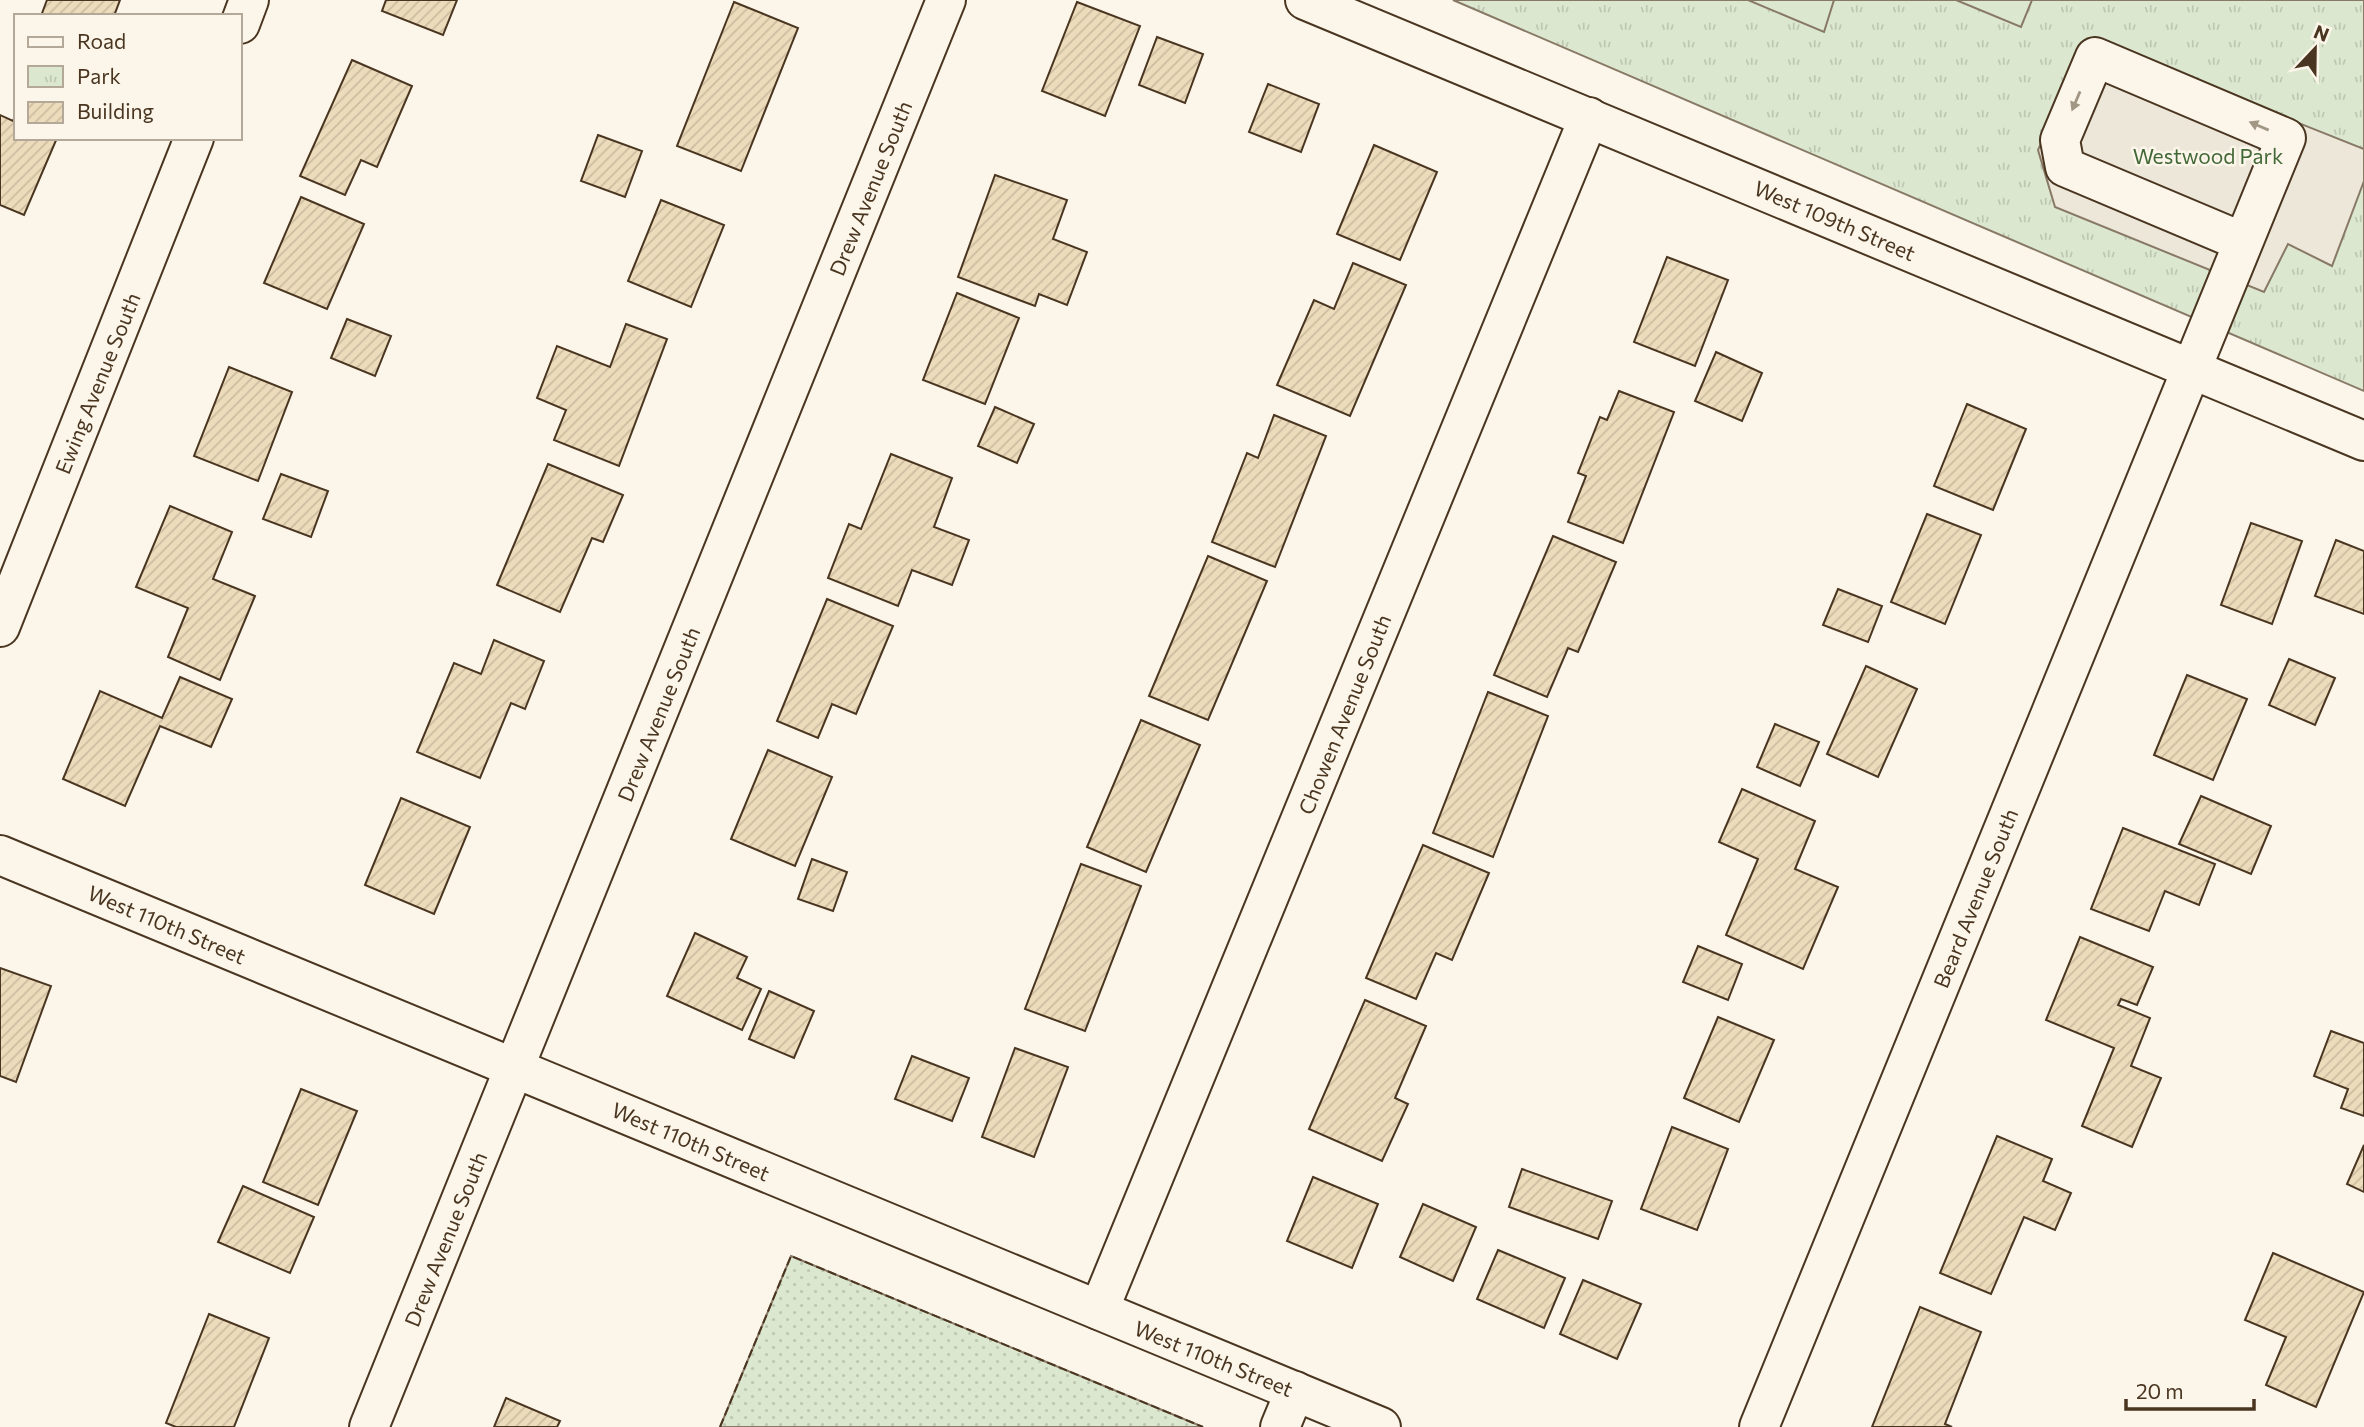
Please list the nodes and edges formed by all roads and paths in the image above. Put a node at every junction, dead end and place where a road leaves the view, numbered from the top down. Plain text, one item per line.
1 (249, 0) edge
2 (946, 0) edge
3 (1305, 0) edge
4 (242, 19) edge
5 (1589, 117) junction
6 (193, 140) edge
7 (2243, 242) junction
8 (2190, 369) junction
9 (2364, 441) edge
10 (0, 627) edge
11 (0, 855) edge
12 (514, 1068) junction
13 (1099, 1310) junction
14 (1295, 1391) junction
15 (369, 1427) edge
16 (1280, 1427) edge
17 (1381, 1427) edge
18 (1759, 1427) edge

1 - 4 street
2 - 12 street, Drew Avenue South
3 - 5 street, West 109th Street
5 - 8 street, West 109th Street
5 - 13 street, Chowen Avenue South
6 - 10 street, Ewing Avenue South
7 -> 7 street, Beard Avenue South
7 - 8 street, Beard Avenue South
8 - 9 street, West 109th Street
8 - 18 street, Beard Avenue South
11 - 12 street, West 110th Street
12 - 13 street, West 110th Street
12 - 15 street, Drew Avenue South
13 - 14 street, West 110th Street
14 - 16 street
14 - 17 street, West 110th Street

